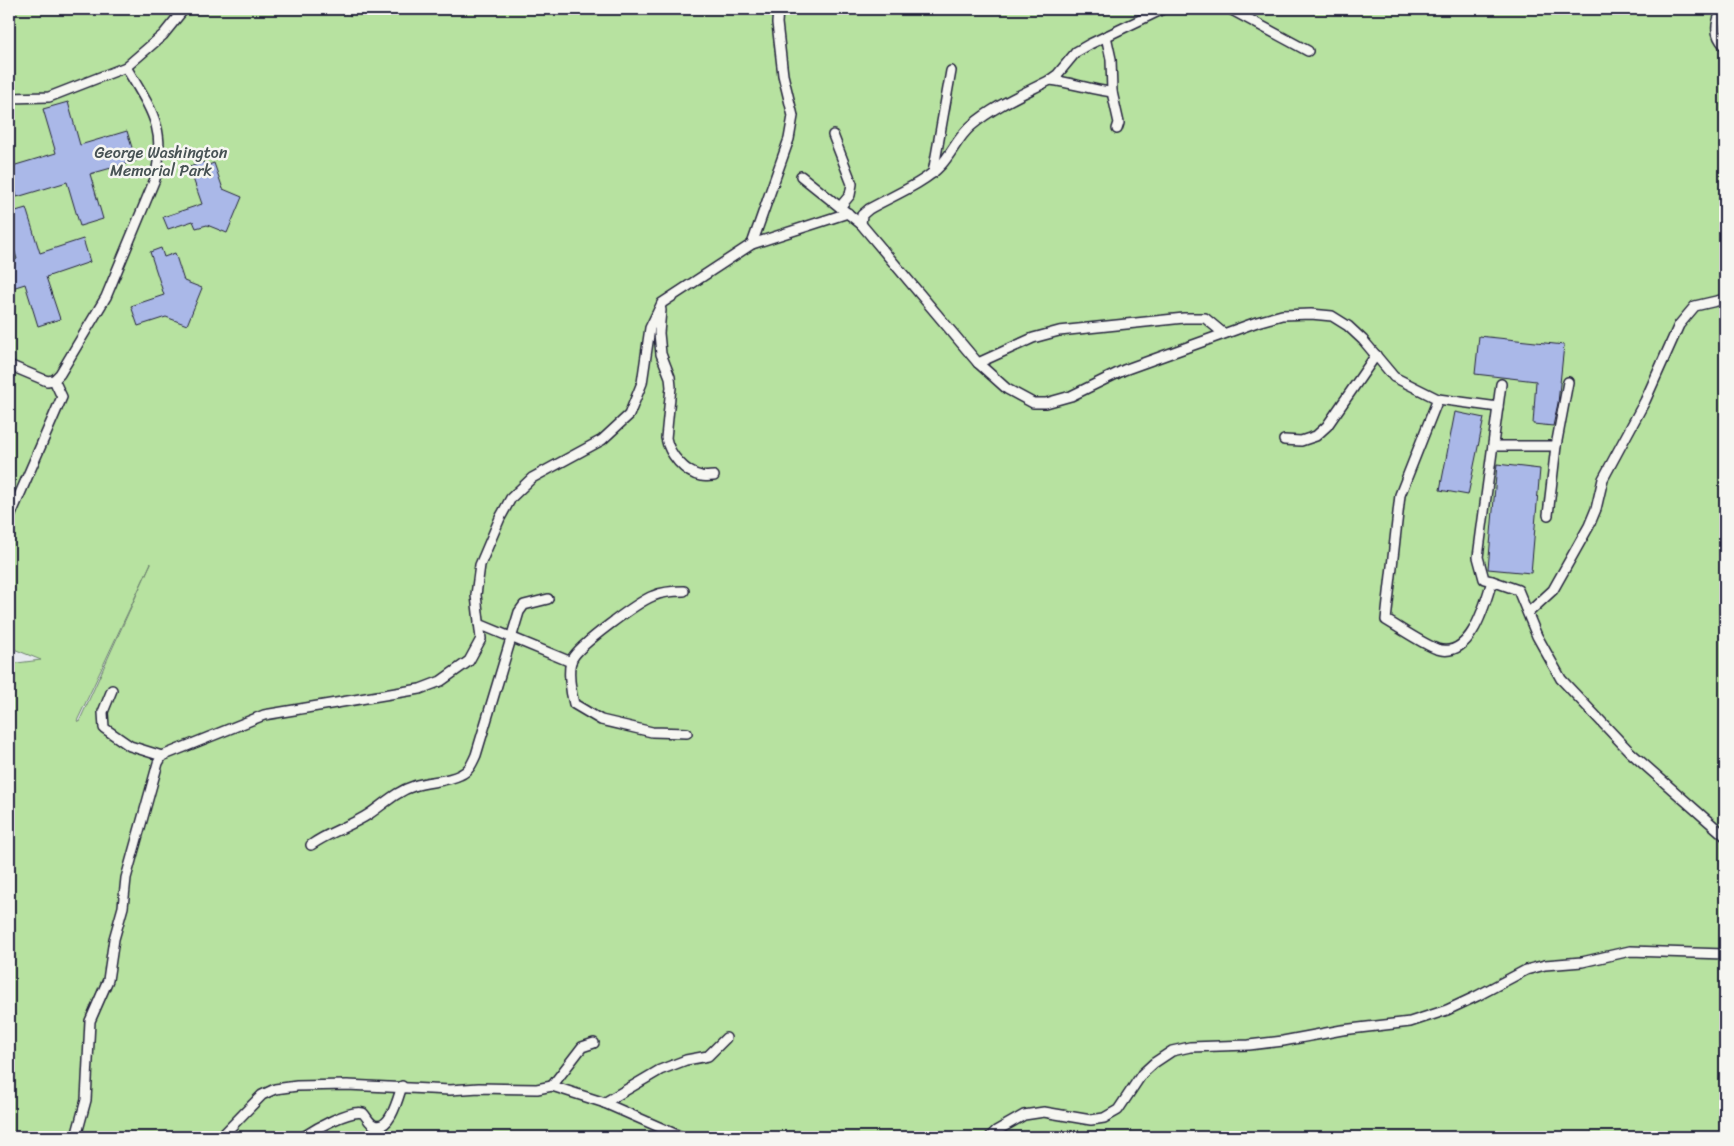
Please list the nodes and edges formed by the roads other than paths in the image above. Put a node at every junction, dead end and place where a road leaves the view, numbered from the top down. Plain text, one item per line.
1 (184, 9) edge
2 (778, 9) edge
3 (1163, 9) edge
4 (1230, 9) edge
5 (1722, 9) edge
6 (1106, 36) junction
7 (1725, 46) edge
8 (1308, 51) dead end
9 (126, 67) junction
10 (951, 71) dead end
11 (1050, 80) junction
12 (1112, 92) junction
13 (9, 98) edge
14 (1117, 129) dead end
15 (832, 135) dead end
16 (933, 173) junction
17 (801, 176) dead end
18 (844, 210) junction
19 (861, 224) junction
20 (752, 244) junction
21 (1725, 299) edge
22 (662, 303) junction
23 (1707, 303) junction
24 (1725, 307) edge
25 (1223, 333) junction
26 (1376, 355) junction
27 (978, 363) junction
28 (9, 365) edge
29 (54, 380) junction
30 (1568, 382) dead end
31 (1501, 384) dead end
32 (1438, 399) junction
33 (1498, 407) junction
34 (1284, 440) dead end
35 (1493, 446) junction
36 (1556, 446) junction
37 (714, 476) dead end
38 (1548, 515) dead end
39 (9, 519) edge
40 (1492, 580) junction
41 (684, 591) dead end
42 (548, 599) dead end
43 (1528, 613) junction
44 (479, 624) junction
45 (510, 637) junction
46 (571, 662) junction
47 (112, 690) dead end
48 (687, 733) dead end
49 (162, 756) junction
50 (1725, 836) edge
51 (311, 845) dead end
52 (1725, 954) edge
53 (726, 1038) dead end
54 (594, 1043) dead end
55 (402, 1086) junction
56 (552, 1086) junction
57 (604, 1103) junction
58 (309, 1136) edge
59 (76, 1137) edge
60 (221, 1137) edge
61 (682, 1137) edge
62 (990, 1137) edge

1 - 9 lane
2 - 20 lane
3 - 6 lane
4 - 8 lane
5 - 7 lane
6 - 11 lane
6 - 12 lane
9 - 13 lane
9 - 29 lane
10 - 16 lane
11 - 12 lane
11 - 16 lane
12 - 14 lane
15 - 18 lane
16 - 19 lane
17 - 18 lane
18 - 19 lane
18 - 20 lane
19 - 27 lane
20 - 22 lane
21 - 23 lane
22 - 37 lane
22 - 44 lane
23 - 24 lane
23 - 43 lane
25 - 26 lane
25 - 27 lane
25 - 27 lane
26 - 32 lane
26 - 34 lane
28 - 29 lane
29 - 39 lane
30 - 36 lane
31 - 33 lane
32 - 33 lane
32 - 40 lane
33 - 35 lane
35 - 36 lane
35 - 40 lane
36 - 38 lane
40 - 43 lane
41 - 46 lane
42 - 45 lane
43 - 50 lane
44 - 45 lane
44 - 49 lane
45 - 46 lane
45 - 51 lane
46 - 48 lane
47 - 49 lane
49 - 59 lane
52 - 62 lane
53 - 57 lane
54 - 56 lane
55 - 56 lane
55 - 58 lane
55 - 60 lane
56 - 57 lane
57 - 61 lane

